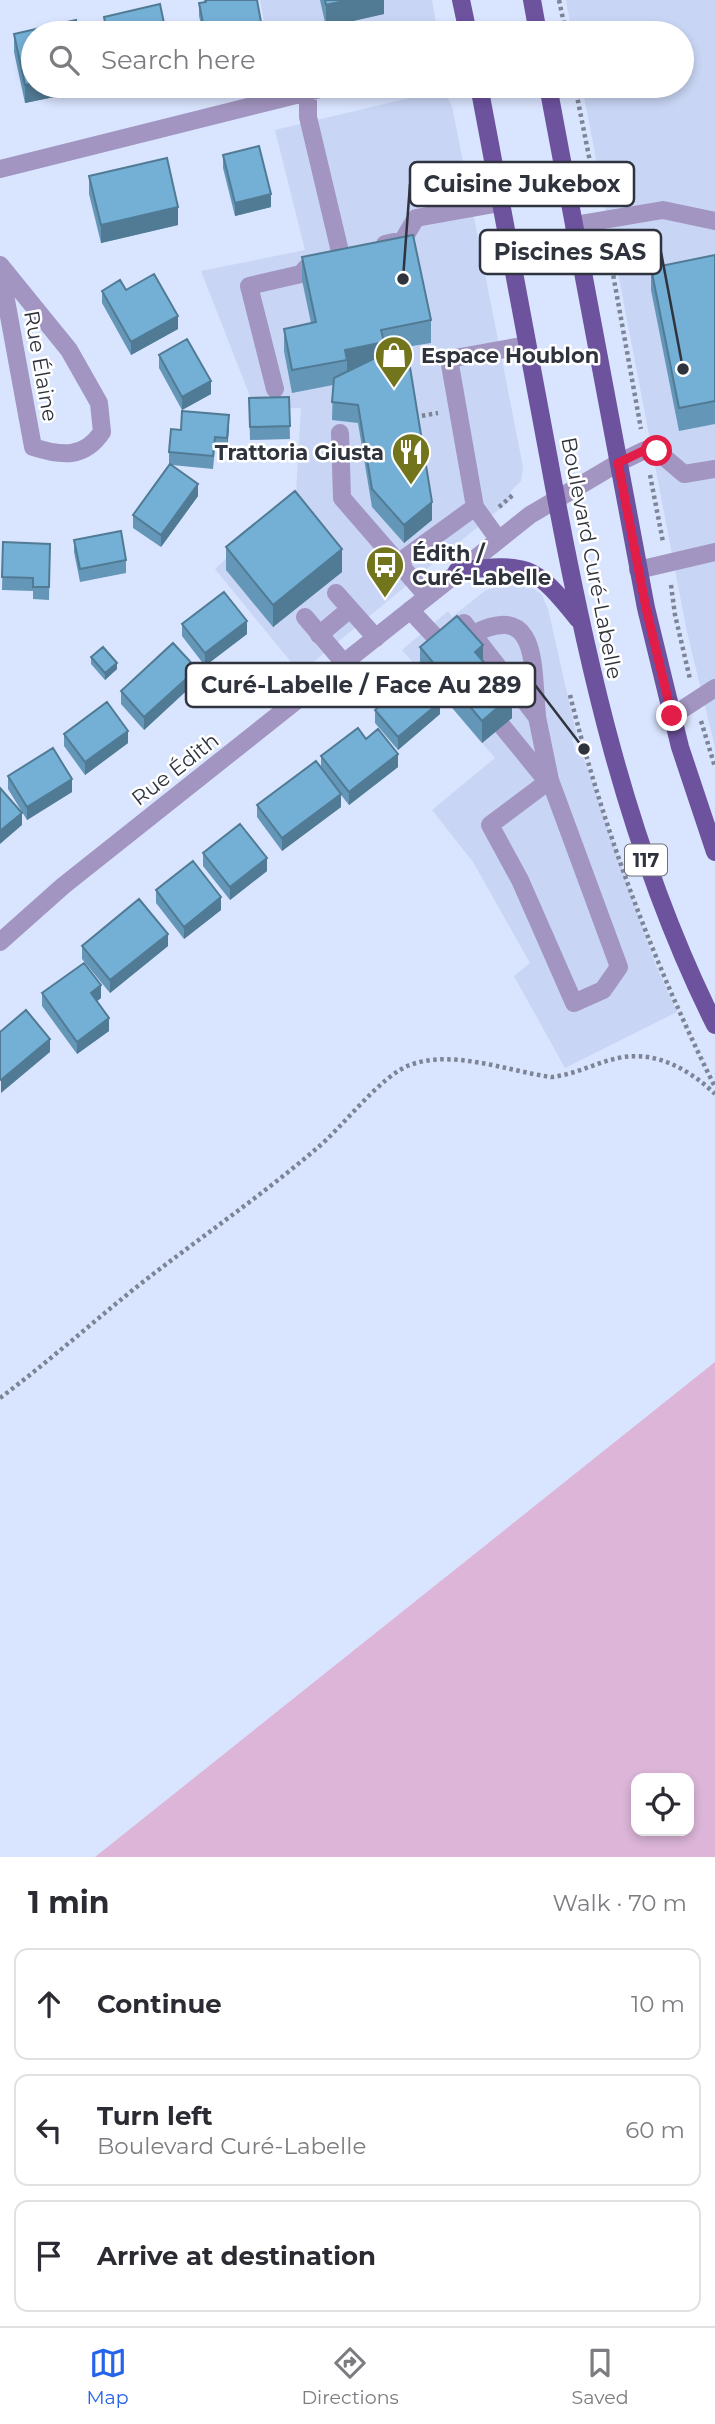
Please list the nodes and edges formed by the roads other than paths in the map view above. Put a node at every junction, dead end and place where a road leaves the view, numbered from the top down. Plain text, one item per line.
1 (461, 0) edge
2 (532, 0) edge
3 (465, 21) edge
4 (536, 21) edge
5 (284, 98) edge
6 (308, 98) edge
7 (481, 98) edge
8 (550, 98) edge
9 (0, 169) edge
10 (500, 203) junction
11 (715, 221) edge
12 (574, 225) junction
13 (356, 253) junction
14 (0, 266) edge
15 (527, 345) junction
16 (275, 389) dead end
17 (340, 433) dead end
18 (618, 463) junction
19 (715, 469) edge
20 (556, 499) junction
21 (475, 507) junction
22 (498, 539) junction
23 (715, 552) edge
24 (398, 563) junction
25 (638, 570) junction
26 (457, 571) junction
27 (336, 593) dead end
28 (427, 596) junction
29 (350, 609) junction
30 (410, 610) junction
31 (305, 617) dead end
32 (580, 621) junction
33 (473, 634) junction
34 (319, 635) junction
35 (376, 638) junction
36 (344, 663) junction
37 (715, 688) edge
38 (672, 716) junction
39 (537, 717) junction
40 (502, 726) edge
41 (550, 780) junction
42 (715, 852) edge
43 (0, 942) edge
44 (715, 1025) edge

1 - 3 main road
2 - 4 main road
5 - 9 street
6 - 13 street
7 - 10 main road, Boulevard Curé-Labelle / 117
8 - 12 main road, Boulevard Curé-Labelle
10 - 13 street
10 - 15 main road, Boulevard Curé-Labelle / 117
11 - 12 street
12 - 18 main road, Boulevard Curé-Labelle
13 - 16 street
14 - 14 street, Rue Élaine
15 - 20 main road, Boulevard Curé-Labelle / 117
15 - 21 street
17 - 24 street
18 - 19 street, Rue Édith
18 - 20 street, Rue Édith
18 - 25 main road, Boulevard Curé-Labelle
20 - 22 street, Rue Édith
20 - 32 main road, Boulevard Curé-Labelle / 117
21 - 22 street
21 - 24 street
22 - 26 street, Rue Édith
23 - 25 street
24 - 28 street
25 - 38 main road, Boulevard Curé-Labelle
26 - 28 street, Rue Édith
26 - 32 main road
27 - 29 street
28 - 30 street, Rue Édith
29 - 34 street
29 - 35 street
30 - 33 street
30 - 35 street, Rue Édith
31 - 34 street
32 - 44 main road, Boulevard Curé-Labelle / 117
33 - 39 street
33 - 39 street
34 - 36 street
35 - 36 street, Rue Édith
36 - 43 street, Rue Édith
37 - 38 street
38 - 42 main road, Boulevard Curé-Labelle
39 - 41 street
40 - 41 street
41 - 41 street

